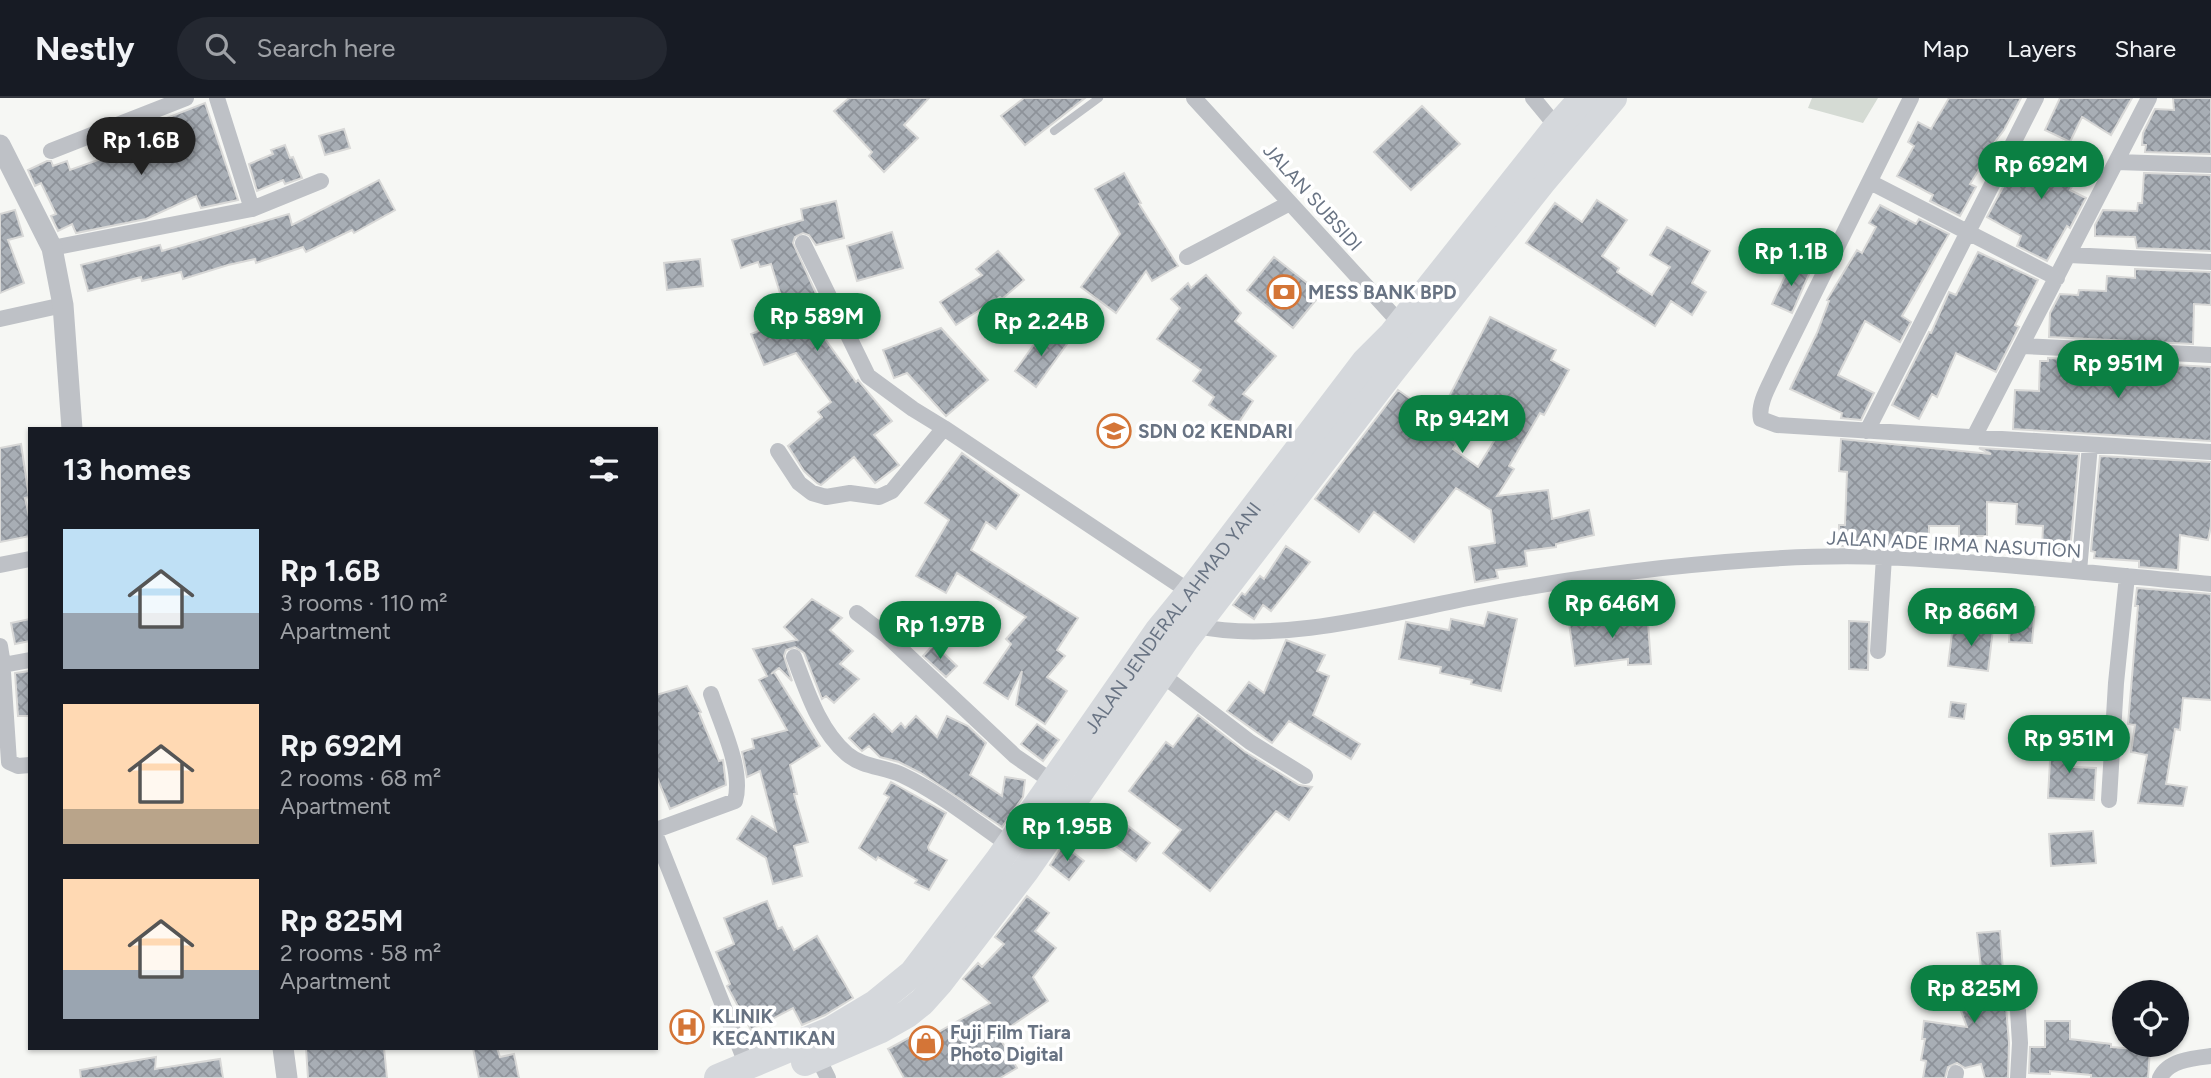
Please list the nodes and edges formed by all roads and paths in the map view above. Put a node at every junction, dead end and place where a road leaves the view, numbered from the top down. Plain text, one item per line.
1 (186, 98) edge
2 (217, 98) edge
3 (1099, 98) edge
4 (1195, 98) edge
5 (1533, 98) edge
6 (1911, 98) edge
7 (2036, 98) edge
8 (2149, 98) edge
9 (1599, 103) edge
10 (1054, 131) dead end
11 (1565, 135) junction
12 (0, 145) edge
13 (51, 151) dead end
14 (2116, 162) junction
15 (2211, 165) edge
16 (321, 181) dead end
17 (1870, 182) junction
18 (1525, 185) junction
19 (1290, 204) junction
20 (253, 209) junction
21 (1968, 233) junction
22 (803, 243) dead end
23 (52, 248) junction
24 (2069, 255) junction
25 (1187, 257) dead end
26 (2211, 262) edge
27 (2057, 278) junction
28 (63, 305) junction
29 (0, 318) edge
30 (1400, 323) junction
31 (2022, 346) junction
32 (2211, 355) edge
33 (72, 427) edge
34 (944, 428) junction
35 (1867, 431) junction
36 (1974, 437) junction
37 (2090, 445) junction
38 (778, 451) dead end
39 (2211, 452) edge
40 (1884, 557) junction
41 (28, 559) edge
42 (0, 565) edge
43 (2079, 571) junction
44 (2127, 576) junction
45 (2211, 584) edge
46 (1190, 592) junction
47 (857, 613) dead end
48 (1196, 626) junction
49 (0, 646) edge
50 (1878, 651) dead end
51 (794, 657) dead end
52 (28, 660) edge
53 (3, 665) junction
54 (1161, 674) junction
55 (711, 694) dead end
56 (28, 765) edge
57 (1305, 776) dead end
58 (1054, 782) junction
59 (2109, 800) dead end
60 (658, 829) edge
61 (658, 841) edge
62 (1009, 845) junction
63 (2009, 978) dead end
64 (283, 1050) edge
65 (2211, 1055) edge
66 (823, 1067) edge
67 (757, 1072) edge
68 (2162, 1076) edge
69 (287, 1078) edge
70 (718, 1078) edge
71 (2018, 1078) edge

1 - 13 street
2 - 20 street
3 - 10 lane
4 - 19 street, JALAN SUBSIDI
5 - 11 street
6 - 17 street
7 - 21 street
8 - 14 street
9 - 11 highway, JALAN JENDERAL AHMAD YANI
11 - 18 highway, JALAN JENDERAL AHMAD YANI
12 - 23 street
14 - 15 street
14 - 24 street
16 - 20 street
17 - 21 street
17 - 35 street
18 - 30 highway, JALAN JENDERAL AHMAD YANI
18 - 48 highway, JALAN JENDERAL AHMAD YANI
19 - 25 street
19 - 30 street, JALAN SUBSIDI
20 - 23 street
21 - 27 street
21 - 35 street
22 - 34 street
23 - 28 street
24 - 26 street
24 - 27 street
27 - 31 street
28 - 29 street
28 - 33 street
30 - 46 highway, JALAN JENDERAL AHMAD YANI
31 - 32 street
31 - 36 street
34 - 38 street
34 - 46 street
35 - 36 street
36 - 37 street
37 - 39 street
37 - 43 street
40 - 43 street, JALAN ADE IRMA NASUTION
40 - 48 street, JALAN ADE IRMA NASUTION
40 - 50 street
41 - 42 street
43 - 44 street, JALAN ADE IRMA NASUTION
44 - 45 street, JALAN ADE IRMA NASUTION
44 - 59 street
46 - 58 highway, JALAN JENDERAL AHMAD YANI
47 - 58 street
48 - 54 highway, JALAN JENDERAL AHMAD YANI
49 - 53 street
51 - 62 street
52 - 53 street
53 - 56 street
54 - 57 street
54 - 66 highway, JALAN JENDERAL AHMAD YANI
55 - 60 street
58 - 62 highway, JALAN JENDERAL AHMAD YANI
61 - 67 street
62 - 67 highway, JALAN JENDERAL AHMAD YANI
63 - 71 street
64 - 69 street
65 - 68 street
66 - 67 highway, JALAN JENDERAL AHMAD YANI
67 - 70 highway, JALAN JENDERAL AHMAD YANI

